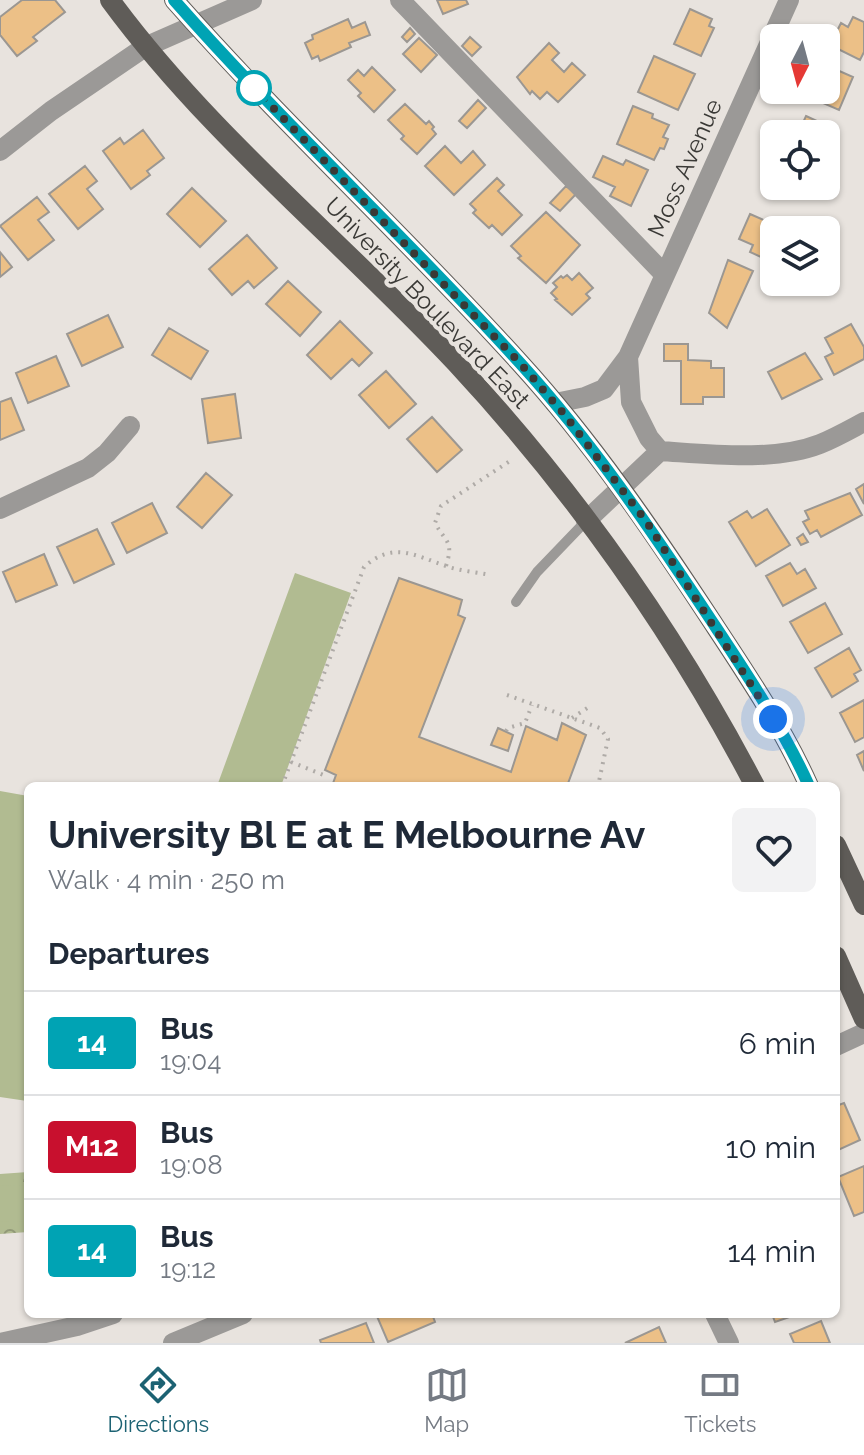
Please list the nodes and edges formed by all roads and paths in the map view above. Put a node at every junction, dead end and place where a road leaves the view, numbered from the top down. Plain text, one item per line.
1 (110, 0) edge
2 (174, 0) edge
3 (252, 0) edge
4 (400, 0) edge
5 (789, 0) edge
6 (196, 24) junction
7 (145, 47) junction
8 (0, 151) edge
9 (665, 275) junction
10 (628, 357) junction
11 (555, 403) junction
12 (864, 422) edge
13 (130, 426) dead end
14 (660, 451) junction
15 (510, 461) dead end
16 (622, 489) junction
17 (0, 509) edge
18 (586, 521) junction
19 (446, 566) junction
20 (490, 575) dead end
21 (516, 602) dead end
22 (507, 695) dead end
23 (532, 705) junction
24 (592, 705) dead end
25 (572, 718) junction
26 (506, 731) dead end
27 (291, 762) junction
28 (326, 776) dead end
29 (284, 782) edge
30 (599, 782) edge
31 (753, 782) edge
32 (807, 782) edge
33 (840, 854) edge
34 (864, 905) edge
35 (842, 985) edge
36 (864, 1019) edge
37 (864, 1033) edge
38 (840, 1044) edge
39 (101, 1318) edge
40 (233, 1318) edge
41 (717, 1318) edge
42 (0, 1343) edge
43 (173, 1343) edge
44 (729, 1343) edge

1 - 7 main road, University Boulevard East
2 - 6 main road, University Boulevard East
3 - 6 street
4 - 9 street
5 - 9 street, Moss Avenue
6 - 7 street
6 - 11 main road, University Boulevard East
7 - 8 street
7 - 18 main road, University Boulevard East
9 - 10 street, Moss Avenue
10 - 11 street, Moss Avenue
10 - 14 street, Moss Avenue
11 - 16 main road, University Boulevard East
12 - 14 street
13 - 17 street
14 - 16 street
15 - 19 path
16 - 18 street
16 - 32 main road, University Boulevard East
18 - 21 lane
18 - 31 main road, University Boulevard East
19 - 20 path
19 - 27 path
22 - 23 path
23 - 25 path
23 - 26 path
24 - 25 path
25 - 30 path
27 - 28 path
27 - 29 path
33 - 34 main road
35 - 36 main road
37 - 38 street
39 - 42 street
40 - 43 street
41 - 44 street

